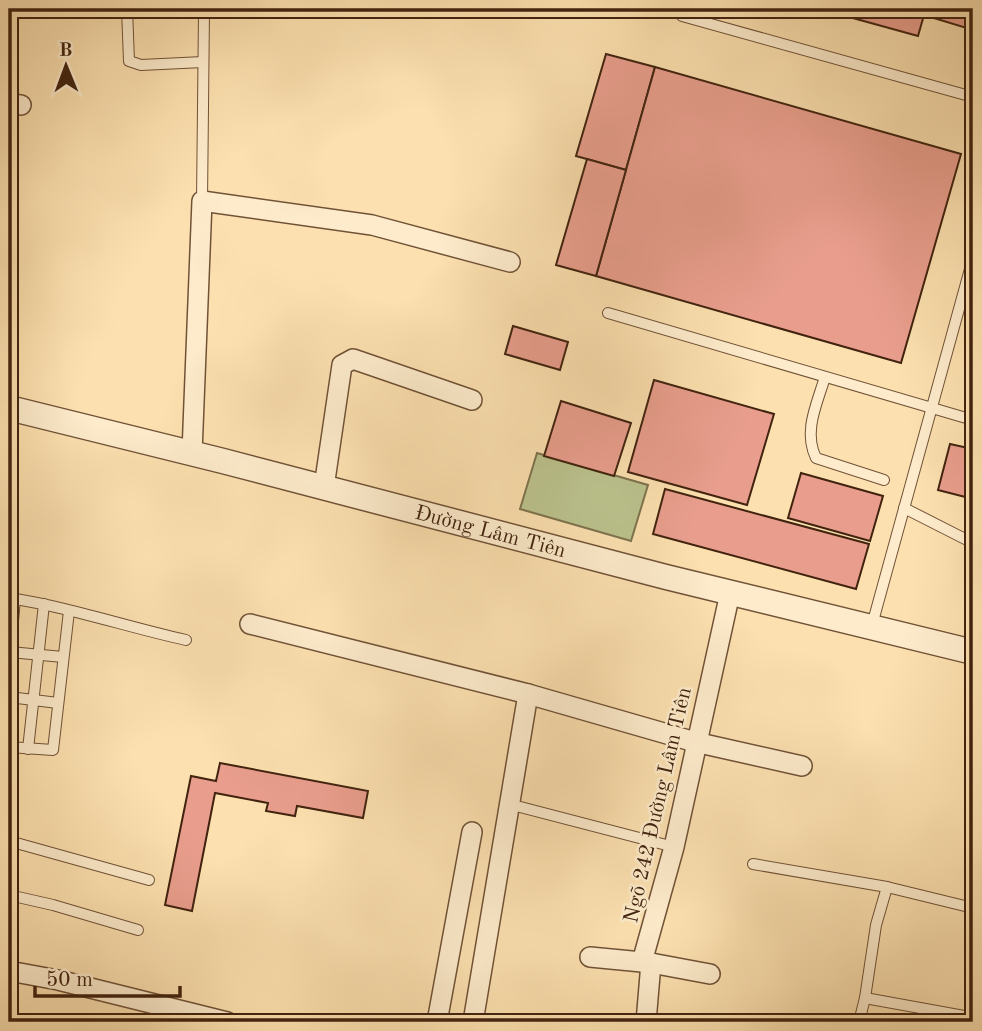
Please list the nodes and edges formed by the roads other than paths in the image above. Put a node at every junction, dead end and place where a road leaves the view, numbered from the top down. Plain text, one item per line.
1 (127, 9) edge
2 (205, 10) edge
3 (682, 16) dead end
4 (204, 62) junction
5 (973, 97) edge
6 (202, 201) junction
7 (973, 258) edge
8 (510, 262) dead end
9 (608, 313) dead end
10 (825, 377) junction
11 (472, 400) dead end
12 (9, 408) edge
13 (932, 408) junction
14 (973, 420) edge
15 (192, 453) junction
16 (884, 480) dead end
17 (324, 487) junction
18 (904, 508) junction
19 (973, 542) edge
20 (730, 593) junction
21 (12, 598) edge
22 (44, 604) junction
23 (69, 611) junction
24 (250, 624) dead end
25 (871, 627) junction
26 (186, 640) dead end
27 (10, 652) edge
28 (973, 652) edge
29 (37, 653) junction
30 (63, 657) junction
31 (9, 665) edge
32 (528, 694) junction
33 (9, 697) edge
34 (33, 700) junction
35 (58, 703) junction
36 (695, 743) junction
37 (9, 747) edge
38 (28, 749) junction
39 (802, 766) dead end
40 (509, 804) junction
41 (472, 832) dead end
42 (9, 841) edge
43 (674, 847) junction
44 (753, 864) dead end
45 (149, 880) dead end
46 (887, 887) junction
47 (9, 895) edge
48 (973, 908) edge
49 (138, 929) dead end
50 (590, 957) dead end
51 (646, 962) junction
52 (9, 971) edge
53 (710, 974) dead end
54 (865, 998) junction
55 (964, 1016) dead end
56 (228, 1022) edge
57 (437, 1022) edge
58 (473, 1022) edge
59 (646, 1022) edge
60 (859, 1022) edge

1 - 4 lane
2 - 4 lane
3 - 5 lane
4 - 6 lane
6 - 8 street
6 - 15 street
7 - 13 lane
9 - 10 lane
10 - 13 lane
10 - 16 lane
11 - 17 street
12 - 15 street, Đường Lâm Tiên
13 - 14 lane
13 - 18 lane
15 - 17 street, Đường Lâm Tiên
17 - 20 street, Đường Lâm Tiên
18 - 19 lane
18 - 25 lane
20 - 25 street, Đường Lâm Tiên
20 - 36 street, Ngõ 242 Đường Lâm Tiên
21 - 22 lane
21 - 27 lane
22 - 23 lane
22 - 29 lane
23 - 26 lane
23 - 30 lane
24 - 32 street
25 - 28 street, Đường Lâm Tiên
27 - 29 lane
27 - 31 lane
29 - 30 lane
29 - 34 lane
30 - 35 lane
32 - 36 street
32 - 40 street
33 - 34 lane
34 - 35 lane
34 - 38 lane
35 - 38 lane
36 - 39 street
36 - 43 street, Ngõ 242 Đường Lâm Tiên
37 - 38 lane
40 - 43 lane
40 - 58 street
41 - 57 street
42 - 45 lane
43 - 51 street, Ngõ 242 Đường Lâm Tiên
44 - 46 lane
46 - 48 lane
46 - 54 lane
47 - 49 lane
50 - 51 street
51 - 53 street
51 - 59 street, Ngõ 242 Đường Lâm Tiên
52 - 56 street
54 - 55 lane
54 - 60 lane

